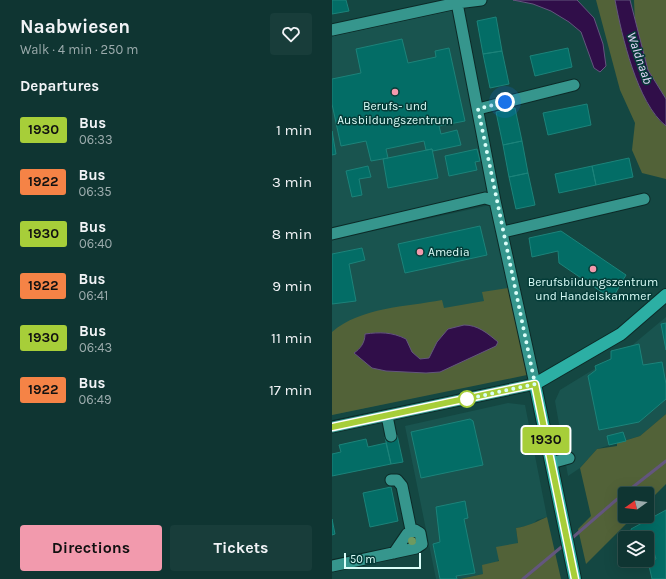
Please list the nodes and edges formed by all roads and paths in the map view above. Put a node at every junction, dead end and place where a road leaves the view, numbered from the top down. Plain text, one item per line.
1 (481, 0) edge
2 (457, 3) junction
3 (332, 30) edge
4 (574, 85) dead end
5 (478, 109) junction
6 (644, 198) dead end
7 (490, 199) junction
8 (503, 232) junction
9 (332, 234) edge
10 (666, 295) edge
11 (535, 384) junction
12 (387, 416) junction
13 (332, 427) edge
14 (391, 436) dead end
15 (568, 458) dead end
16 (551, 463) junction
17 (391, 480) dead end
18 (411, 530) junction
19 (394, 553) junction
20 (332, 566) edge
21 (574, 574) edge

1 - 2 street
2 - 3 street
2 - 5 street
4 - 5 street
5 - 7 street
6 - 8 street
7 - 8 street
7 - 9 street
8 - 11 street
10 - 11 main road
11 - 12 street
11 - 16 main road
12 - 13 street
12 - 14 street
15 - 16 street
16 - 21 main road
17 - 18 street
18 - 19 street
18 - 19 street
19 - 20 street

